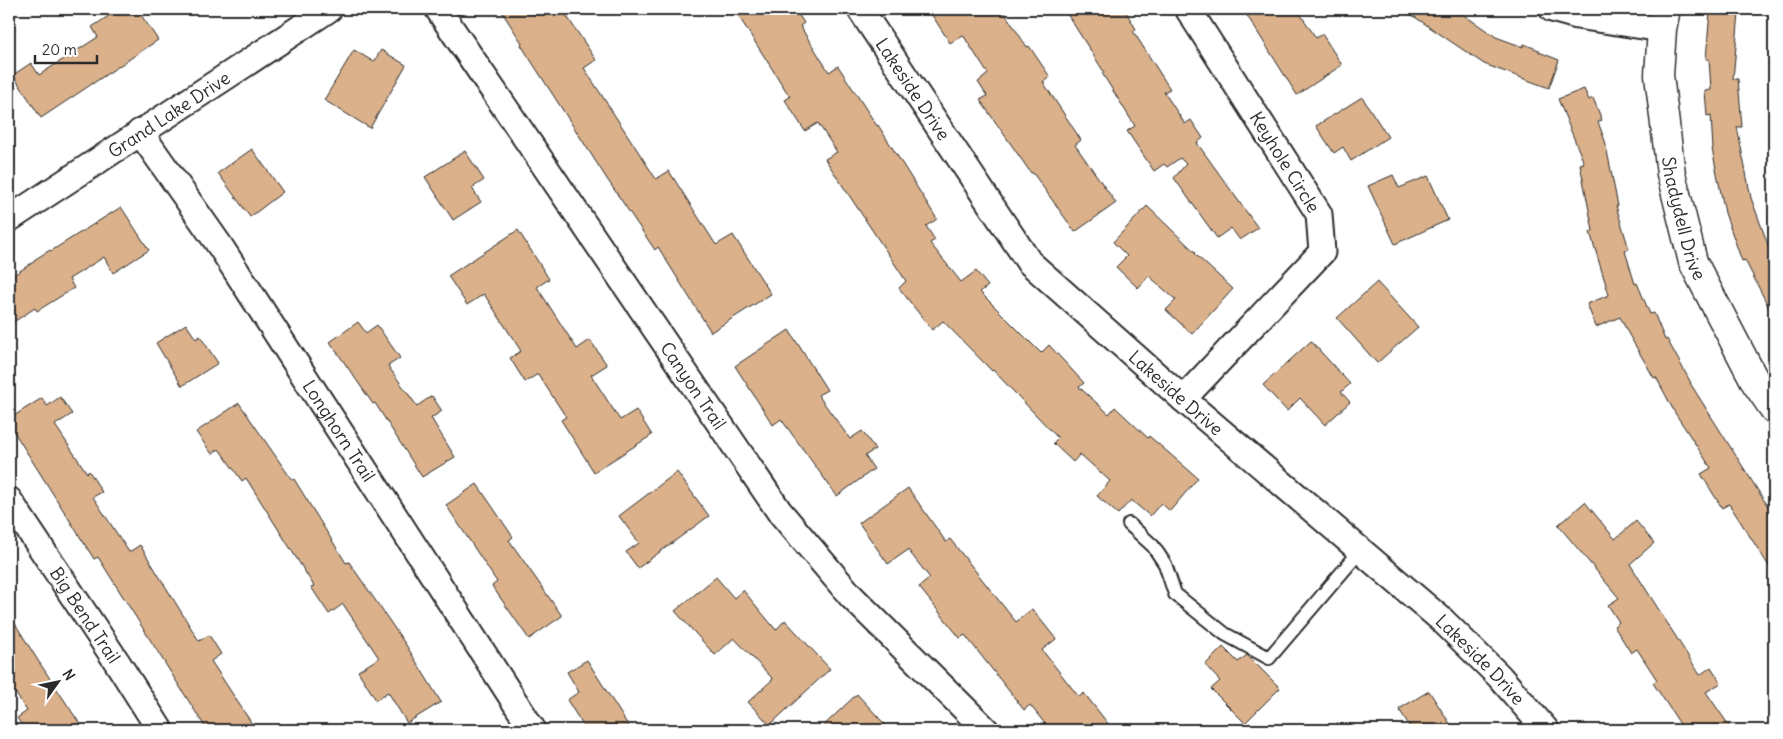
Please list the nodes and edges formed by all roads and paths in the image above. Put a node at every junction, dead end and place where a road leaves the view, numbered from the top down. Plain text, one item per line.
1 (329, 9) edge
2 (438, 9) edge
3 (860, 9) edge
4 (1188, 9) edge
5 (1552, 9) edge
6 (1664, 19) edge
7 (140, 132) junction
8 (9, 219) edge
9 (1183, 399) junction
10 (1774, 409) edge
11 (9, 500) edge
12 (1129, 524) dead end
13 (1361, 550) junction
14 (160, 730) edge
15 (533, 730) edge
16 (986, 730) edge
17 (1546, 730) edge

1 - 7 street, Grand Lake Drive
2 - 16 street, Canyon Trail
3 - 9 street, Lakeside Drive
4 - 9 street, Keyhole Circle
5 - 6 street
6 - 10 street, Shadydell Drive
7 - 8 street, Grand Lake Drive
7 - 15 street, Longhorn Trail
9 - 13 street, Lakeside Drive
11 - 14 street, Big Bend Trail
12 - 13 lane
13 - 17 street, Lakeside Drive

